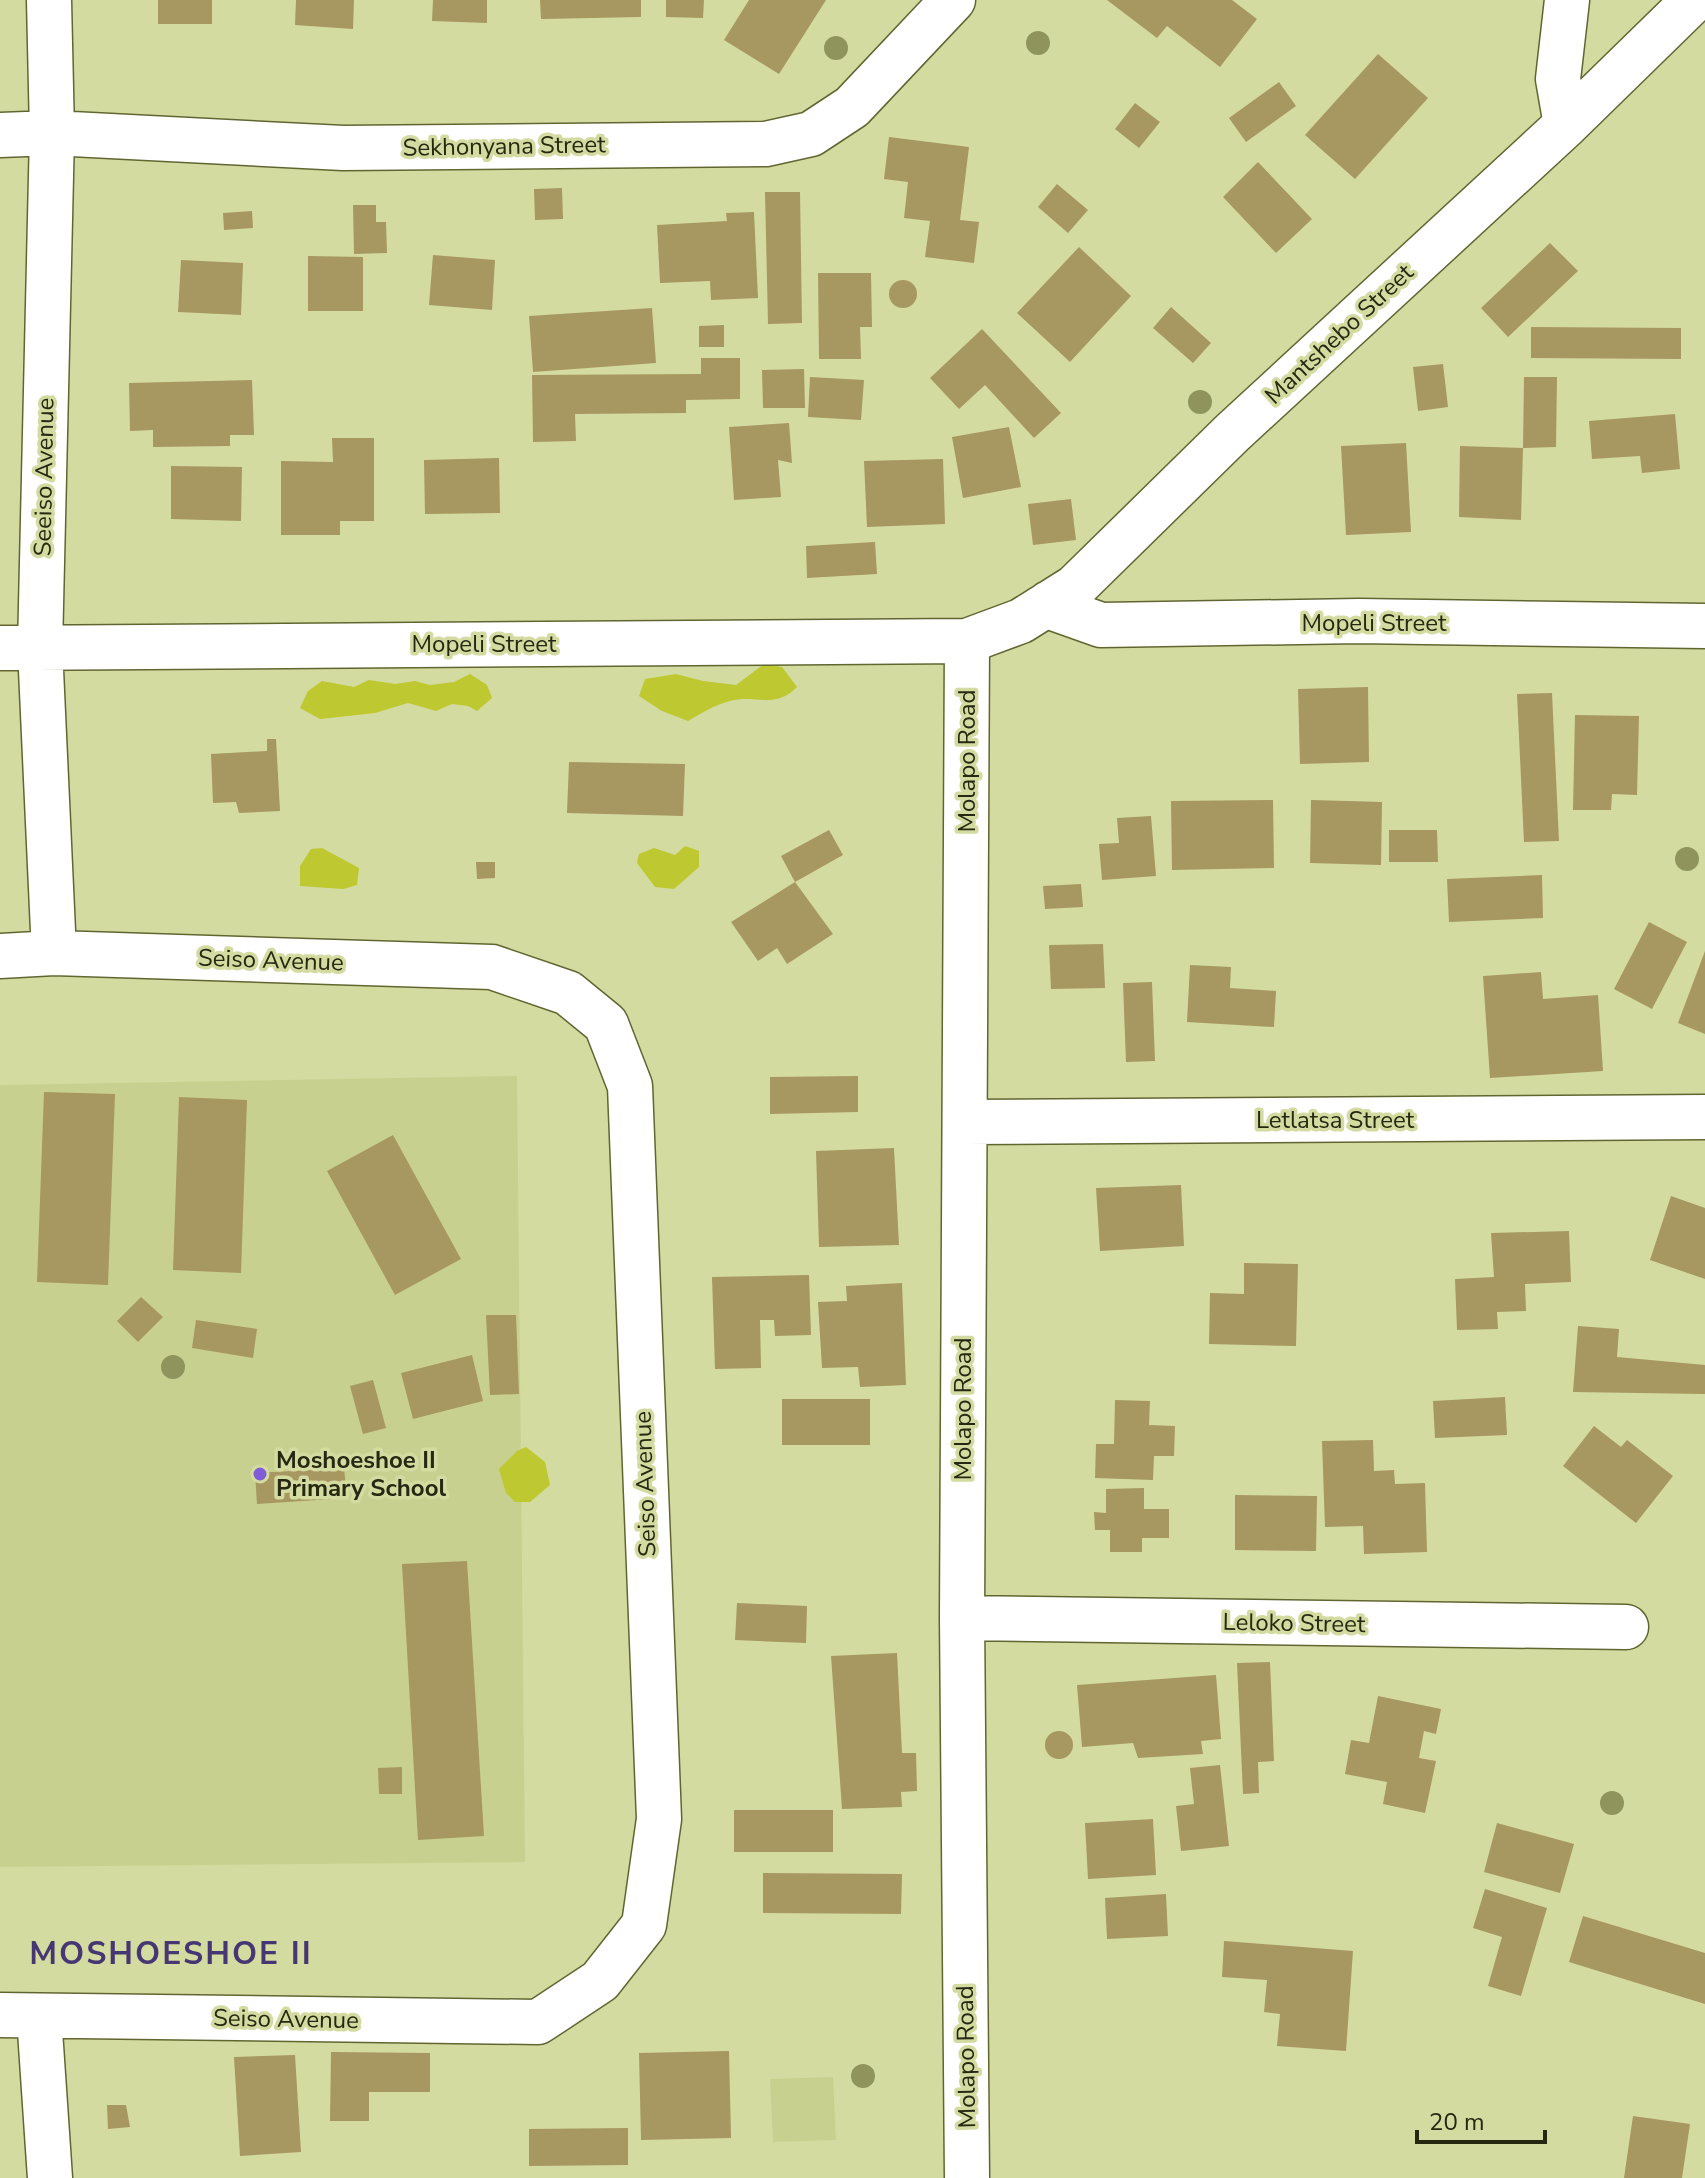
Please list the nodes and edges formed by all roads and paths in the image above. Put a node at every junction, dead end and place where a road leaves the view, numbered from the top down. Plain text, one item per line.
1 (49, 0) edge
2 (953, 0) edge
3 (1567, 0) edge
4 (1694, 0) edge
5 (1566, 125) junction
6 (52, 133) junction
7 (0, 135) edge
8 (1049, 603) junction
9 (1705, 626) edge
10 (967, 641) junction
11 (20, 648) edge
12 (54, 953) junction
13 (0, 956) edge
14 (1705, 1117) edge
15 (965, 1122) junction
16 (962, 1618) junction
17 (1626, 1627) dead end
18 (20, 2016) edge
19 (50, 2178) edge
20 (967, 2178) edge

1 - 6 street, Seeiso Avenue
2 - 6 street, Sekhonyana Street
3 - 5 street
4 - 5 street, Mantshebo Street
5 - 8 street, Mantshebo Street
6 - 7 street, Sekhonyana Street
6 - 11 street, Seeiso Avenue
8 - 9 street, Mopeli Street
8 - 10 street, Mantshebo Street
10 - 11 street, Mopeli Street
10 - 15 street, Molapo Road
11 - 12 street, Seeiso Avenue
12 - 13 street, Seiso Avenue
12 - 18 street, Seiso Avenue
14 - 15 street, Letlatsa Street
15 - 16 street, Molapo Road
16 - 17 street, Leloko Street
16 - 20 street, Molapo Road
18 - 19 street, Seiso Avenue

